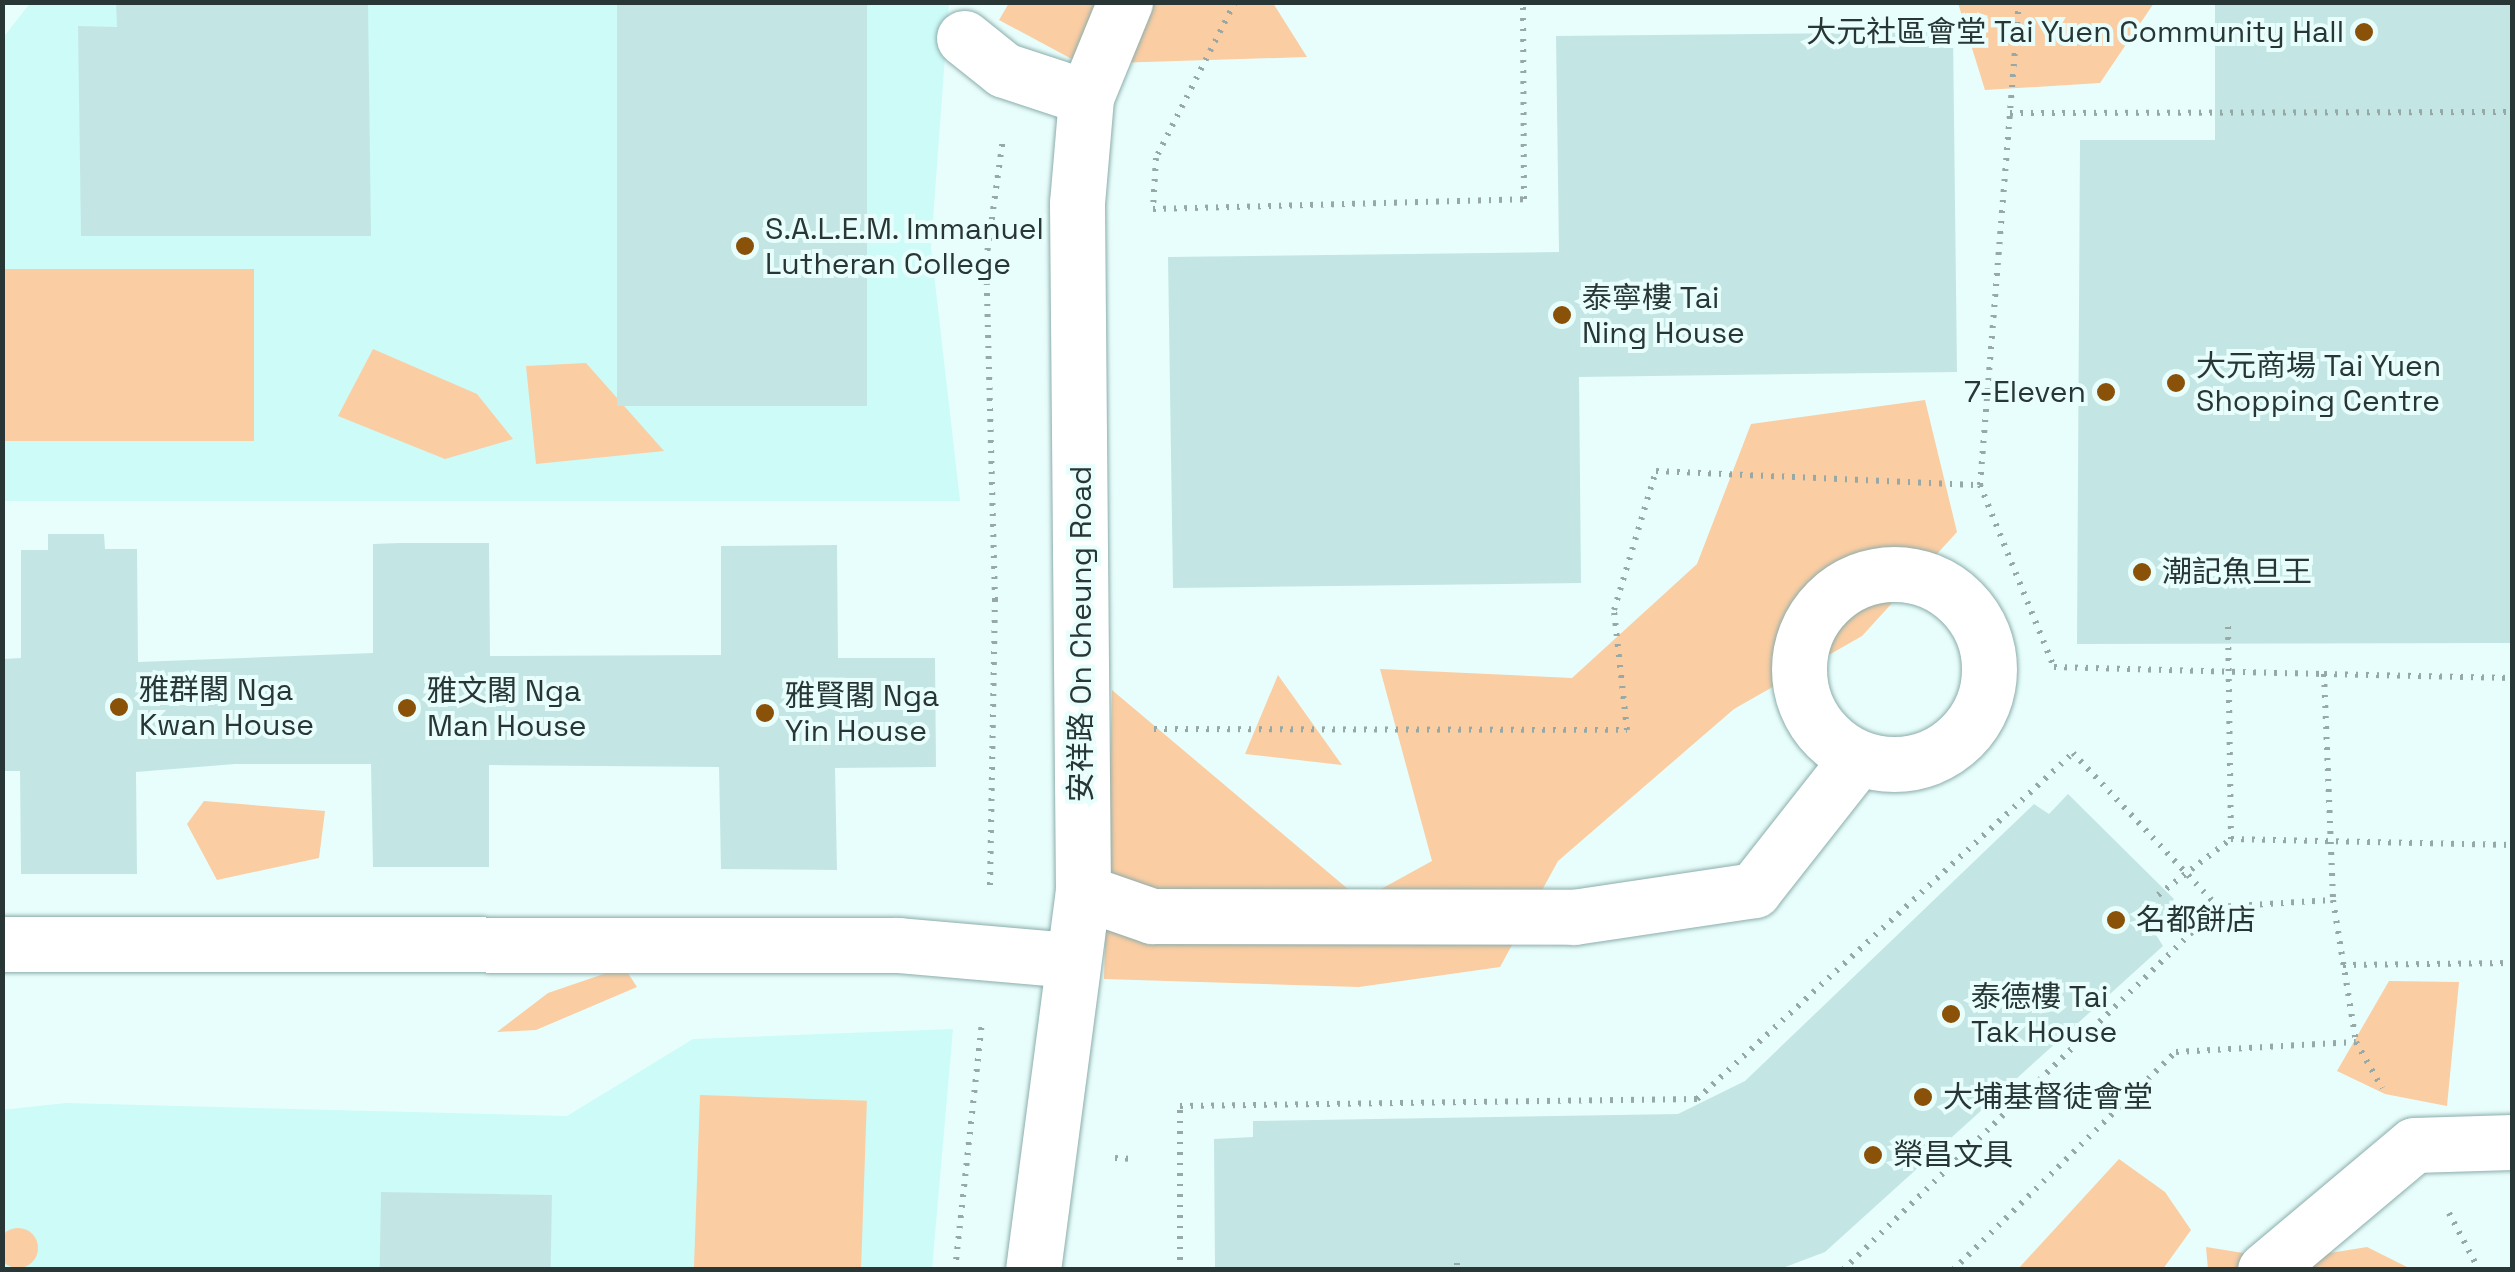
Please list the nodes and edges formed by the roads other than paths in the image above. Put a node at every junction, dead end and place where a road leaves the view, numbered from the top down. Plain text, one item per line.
1 (1125, 2) edge
2 (964, 38) dead end
3 (1086, 97) junction
4 (1858, 758) dead end
5 (1083, 892) junction
6 (2, 944) edge
7 (1070, 960) junction
8 (2512, 1142) edge
9 (1032, 1270) edge
10 (2265, 1270) edge

1 - 3 street, 安祥路 On Cheung Road
2 - 3 street
3 - 5 street, 安祥路 On Cheung Road
4 - 5 street
5 - 7 street, 安祥路 On Cheung Road
6 - 7 street
7 - 9 street, 安祥路 On Cheung Road
8 - 10 street

